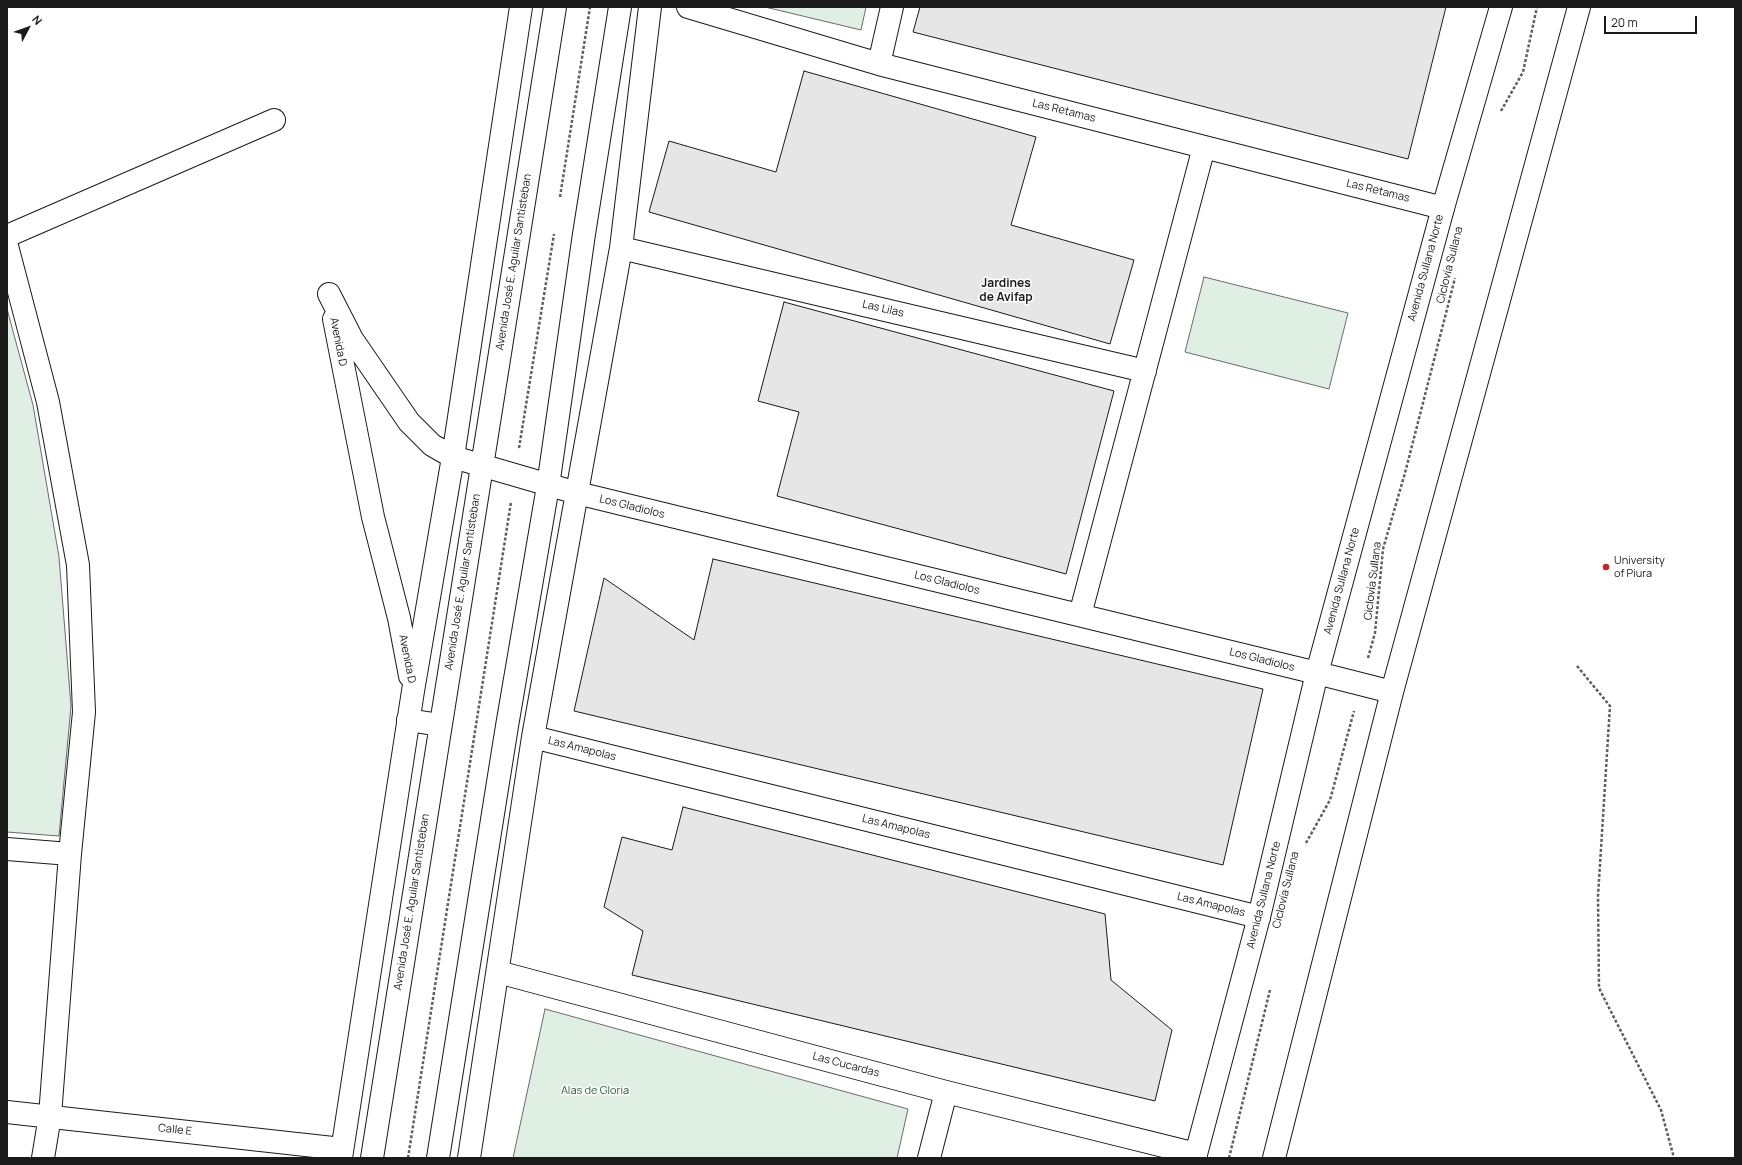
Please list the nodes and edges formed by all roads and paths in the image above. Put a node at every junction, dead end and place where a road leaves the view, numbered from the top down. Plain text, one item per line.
1 (521, 7) edge
2 (556, 7) edge
3 (590, 7) edge
4 (620, 7) edge
5 (650, 7) edge
6 (688, 7) edge
7 (892, 7) edge
8 (1501, 7) edge
9 (1537, 7) edge
10 (1579, 7) edge
11 (879, 64) junction
12 (1498, 118) dead end
13 (274, 120) dead end
14 (1204, 147) junction
15 (559, 204) dead end
16 (1443, 208) junction
17 (555, 227) dead end
18 (7, 236) edge
19 (7, 246) edge
20 (621, 248) junction
21 (1455, 276) dead end
22 (1144, 371) junction
23 (522, 435) dead end
24 (453, 457) junction
25 (482, 465) junction
26 (548, 486) junction
27 (584, 495) junction
28 (507, 527) dead end
29 (1080, 614) junction
30 (1577, 666) dead end
31 (1313, 672) junction
32 (1361, 684) junction
33 (413, 691) junction
34 (1392, 692) junction
35 (408, 720) junction
36 (440, 724) junction
37 (533, 737) junction
38 (7, 850) edge
39 (1304, 851) dead end
40 (70, 854) junction
41 (1259, 917) junction
42 (498, 972) junction
43 (1270, 989) dead end
44 (946, 1092) junction
45 (7, 1112) edge
46 (50, 1116) junction
47 (342, 1153) edge
48 (1196, 1156) edge
49 (43, 1158) edge
50 (372, 1158) edge
51 (408, 1158) edge
52 (438, 1158) edge
53 (469, 1158) edge
54 (930, 1158) edge
55 (1229, 1158) edge
56 (1274, 1158) edge
57 (1674, 1158) edge

1 - 24 street
2 - 25 street, Avenida José E. Aguilar Santisteban
3 - 15 path
4 - 26 street
5 - 20 street
6 - 11 street, Las Retamas
7 - 11 street
8 - 16 street, Avenida Sullana Norte
9 - 12 path
10 - 34 street
11 - 14 street, Las Retamas
13 - 18 street
14 - 16 street, Las Retamas
14 - 22 street
16 - 31 street, Avenida Sullana Norte
17 - 23 path
19 - 40 street
20 - 22 street, Las Lilas
20 - 27 street
21 - 32 path, Ciclovía Sullana
22 - 29 street
24 - 25 street, Avenida D
24 - 33 street
24 - 33 street, Avenida D
25 - 26 street, Avenida D
25 - 36 street, Avenida José E. Aguilar Santisteban
26 - 27 street, Avenida D
26 - 52 street
27 - 29 street
27 - 31 street, Los Gladiolos
27 - 37 street
28 - 51 path
29 - 31 street
30 - 57 path
31 - 32 street
31 - 41 street, Avenida Sullana Norte
32 - 34 street
32 - 39 path, Ciclovía Sullana
33 - 35 street
34 - 56 street
35 - 36 street
35 - 47 street
36 - 50 street, Avenida José E. Aguilar Santisteban
37 - 41 street, Las Amapolas
37 - 42 street
38 - 40 street
40 - 46 street
41 - 48 street, Avenida Sullana Norte
42 - 44 street, Las Cucardas
42 - 53 street
43 - 55 path
44 - 48 street, Las Cucardas
44 - 54 street
45 - 46 street, Calle E
46 - 47 street, Calle E
46 - 49 street

